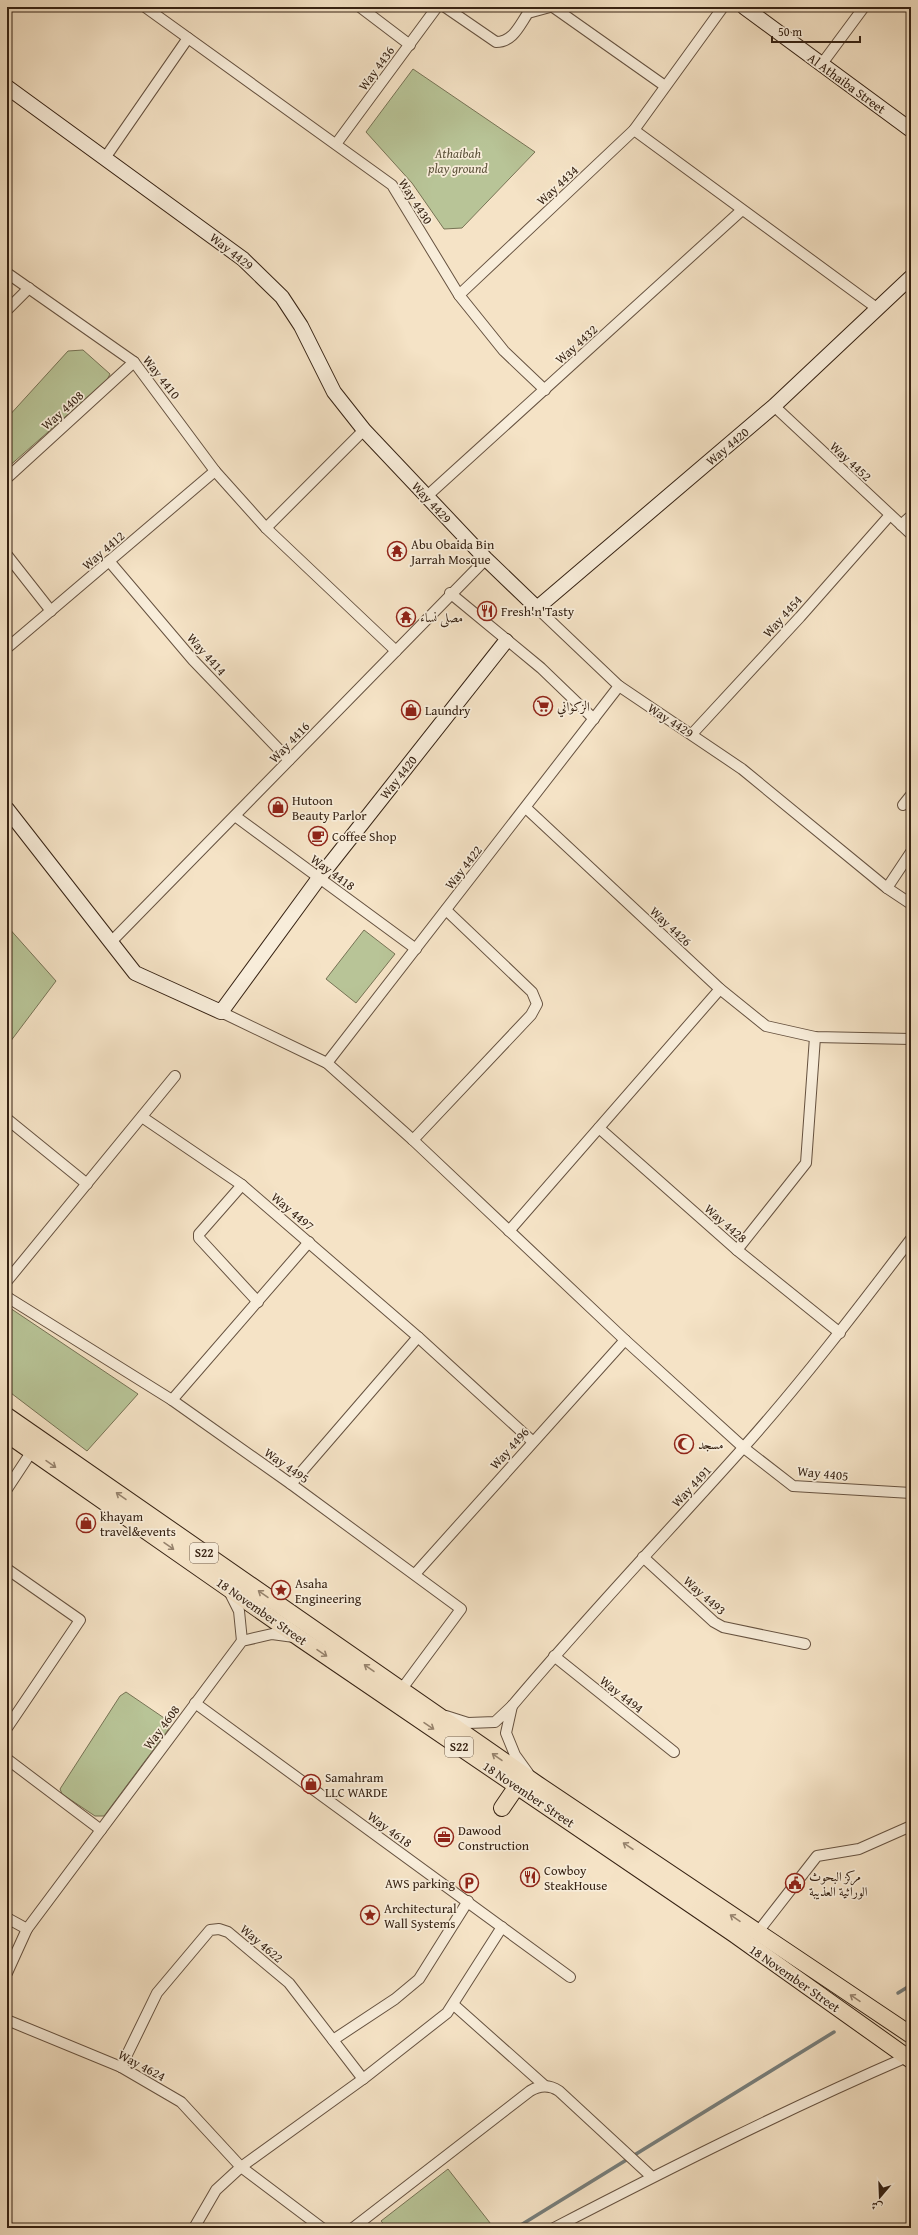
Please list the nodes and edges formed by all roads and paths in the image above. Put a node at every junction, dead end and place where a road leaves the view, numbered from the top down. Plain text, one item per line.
1 (146, 7) edge
2 (360, 7) edge
3 (437, 7) edge
4 (445, 7) edge
5 (550, 7) edge
6 (553, 7) edge
7 (723, 7) edge
8 (744, 7) edge
9 (864, 7) edge
10 (188, 38) junction
11 (410, 45) junction
12 (821, 65) junction
13 (666, 86) junction
14 (7, 87) edge
15 (634, 130) junction
16 (911, 130) edge
17 (336, 144) junction
18 (105, 158) junction
19 (742, 210) junction
20 (7, 273) edge
21 (911, 277) edge
22 (29, 288) junction
23 (459, 295) junction
24 (878, 309) junction
25 (7, 310) edge
26 (134, 362) junction
27 (545, 390) junction
28 (774, 406) junction
29 (364, 430) junction
30 (215, 471) junction
31 (7, 478) edge
32 (426, 497) junction
33 (890, 515) junction
34 (911, 516) edge
35 (901, 525) junction
36 (266, 528) junction
37 (911, 534) edge
38 (7, 555) edge
39 (486, 559) junction
40 (109, 561) junction
41 (450, 593) junction
42 (537, 608) junction
43 (51, 611) junction
44 (506, 641) junction
45 (7, 648) edge
46 (396, 651) junction
47 (619, 686) junction
48 (594, 720) junction
49 (692, 734) junction
50 (289, 760) junction
51 (911, 795) edge
52 (903, 805) dead end
53 (526, 808) junction
54 (7, 809) edge
55 (234, 816) junction
56 (911, 852) edge
57 (319, 878) junction
58 (887, 888) junction
59 (911, 904) edge
60 (446, 910) junction
61 (110, 943) junction
62 (416, 949) junction
63 (720, 990) junction
64 (221, 1012) junction
65 (815, 1037) junction
66 (911, 1039) edge
67 (327, 1063) junction
68 (175, 1076) dead end
69 (142, 1117) junction
70 (7, 1119) edge
71 (599, 1128) junction
72 (413, 1140) junction
73 (87, 1184) junction
74 (242, 1185) junction
75 (509, 1231) junction
76 (911, 1239) edge
77 (310, 1242) junction
78 (737, 1250) junction
79 (7, 1281) edge
80 (7, 1297) edge
81 (258, 1302) junction
82 (840, 1333) junction
83 (418, 1337) junction
84 (625, 1340) junction
85 (172, 1400) junction
86 (7, 1416) edge
87 (7, 1434) edge
88 (532, 1441) junction
89 (744, 1448) junction
90 (32, 1451) junction
91 (291, 1484) junction
92 (7, 1489) edge
93 (911, 1493) edge
94 (643, 1557) junction
95 (7, 1569) edge
96 (415, 1574) junction
97 (225, 1584) junction
98 (301, 1639) junction
99 (242, 1641) junction
100 (806, 1644) dead end
101 (554, 1656) junction
102 (401, 1690) junction
103 (195, 1704) junction
104 (512, 1706) junction
105 (428, 1709) junction
106 (7, 1728) edge
107 (674, 1752) dead end
108 (7, 1759) edge
109 (537, 1784) junction
110 (517, 1786) junction
111 (502, 1808) dead end
112 (911, 1826) edge
113 (102, 1830) junction
114 (468, 1902) junction
115 (7, 1918) edge
116 (502, 1926) junction
117 (27, 1929) junction
118 (757, 1933) junction
119 (7, 1973) edge
120 (570, 1977) dead end
121 (454, 2005) junction
122 (879, 2014) junction
123 (7, 2020) edge
124 (911, 2027) edge
125 (911, 2036) edge
126 (333, 2040) junction
127 (909, 2058) edge
128 (121, 2067) junction
129 (363, 2079) junction
130 (545, 2086) junction
131 (241, 2167) junction
132 (652, 2177) junction
133 (194, 2228) edge
134 (322, 2228) edge
135 (354, 2228) edge
136 (554, 2228) edge

1 - 10 street, Way 4430
2 - 11 street
3 - 11 street, Way 4436
4 - 5 street
6 - 13 street
7 - 13 street, Way 4434
8 - 12 street, Al Athaiba Street
9 - 12 street
10 - 17 street, Way 4430
10 - 18 street
11 - 17 street, Way 4436
12 - 16 street, Al Athaiba Street
13 - 15 street, Way 4434
14 - 18 street, Way 4429
15 - 19 street
15 - 23 street, Way 4434
17 - 23 street, Way 4430
18 - 29 street, Way 4429
19 - 24 street
19 - 27 street, Way 4432
20 - 22 street, Way 4410
21 - 24 street, Way 4420
22 - 25 street
22 - 26 street, Way 4410
23 - 27 street, Way 4430
24 - 28 street, Way 4420
26 - 30 street, Way 4410
26 - 31 street, Way 4408
27 - 32 street, Way 4432
28 - 33 street, Way 4452
28 - 42 street, Way 4420
29 - 32 street, Way 4429
29 - 36 street
30 - 36 street, Way 4410
30 - 40 street, Way 4412
32 - 39 street, Way 4429
33 - 35 street, Way 4452
33 - 49 street, Way 4454
34 - 35 street
35 - 37 street, Way 4452
36 - 46 street, Way 4410
38 - 43 street
39 - 41 street, Way 4416
39 - 42 street, Way 4429
40 - 43 street, Way 4412
40 - 50 street, Way 4414
41 - 44 street
41 - 46 street, Way 4416
42 - 47 street, Way 4429
43 - 45 street, Way 4412
44 - 48 street
44 - 57 street, Way 4420
46 - 50 street, Way 4416
47 - 48 street, Way 4422
47 - 49 street, Way 4429
48 - 53 street, Way 4422
49 - 58 street, Way 4429
50 - 55 street, Way 4416
51 - 52 street
53 - 60 street, Way 4422
53 - 63 street, Way 4426
54 - 61 street
55 - 57 street, Way 4418
55 - 61 street, Way 4416
56 - 58 street
57 - 62 street, Way 4418
57 - 64 street, Way 4420
58 - 59 street, Way 4429
60 - 62 street, Way 4422
60 - 72 street
61 - 64 street
62 - 67 street, Way 4422
63 - 65 street, Way 4426
63 - 71 street
64 - 67 street, Way 4405
65 - 66 street, Way 4426
65 - 78 street
67 - 72 street, Way 4405
68 - 69 street
69 - 73 street
69 - 74 street, Way 4497
70 - 73 street
71 - 75 street
71 - 78 street, Way 4428
72 - 75 street, Way 4405
73 - 79 street
74 - 77 street, Way 4497
74 - 81 street
75 - 84 street, Way 4405
76 - 82 street, Way 4491
77 - 81 street
77 - 83 street, Way 4497
78 - 82 street, Way 4428
80 - 85 street, Way 4495
81 - 85 street
82 - 89 street, Way 4491
83 - 88 street, Way 4497
83 - 91 street
84 - 88 street, Way 4496
84 - 89 street, Way 4405
85 - 91 street, Way 4495
102 -> 86 main road, 18 November Street / S22
87 - 90 main road, 18 November Street / S22
88 - 96 street, Way 4496
89 - 93 street, Way 4405
89 - 94 street, Way 4491
90 - 92 street
90 -> 97 main road, 18 November Street / S22
91 - 96 street, Way 4495
94 - 100 street, Way 4493
94 - 101 street, Way 4491
95 - 106 street
96 - 102 street, Way 4495
97 - 98 main road, 18 November Street / S22
97 - 99 street
98 - 99 street
98 -> 110 main road, 18 November Street / S22
99 - 103 street, Way 4608
101 - 104 street, Way 4491
101 - 107 street, Way 4494
102 - 105 main road, 18 November Street / S22
103 - 113 street, Way 4608
103 - 114 street, Way 4618
104 - 105 street, Way 4491
104 - 109 street, Way 4491
109 -> 105 main road, 18 November Street / S22
108 - 113 street
118 -> 109 main road, 18 November Street / S22
110 - 111 main road
110 - 127 main road, 18 November Street / S22
112 - 118 street
113 - 117 street, Way 4608
114 - 116 street, Way 4618
114 - 126 street
115 - 117 street
116 - 120 street, Way 4618
116 - 121 street
117 - 119 street, Way 4608
122 -> 118 main road, 18 November Street / S22
121 - 129 street
121 - 130 street
122 - 124 street
122 - 125 main road, 18 November Street / S22
123 - 128 street, Way 4624
126 - 128 street, Way 4622
126 - 129 street, Way 4622
127 - 132 street
128 - 131 street, Way 4624
129 - 131 street
130 - 132 street
130 - 135 street
131 - 133 street
131 - 134 street, Way 4624
132 - 136 street

